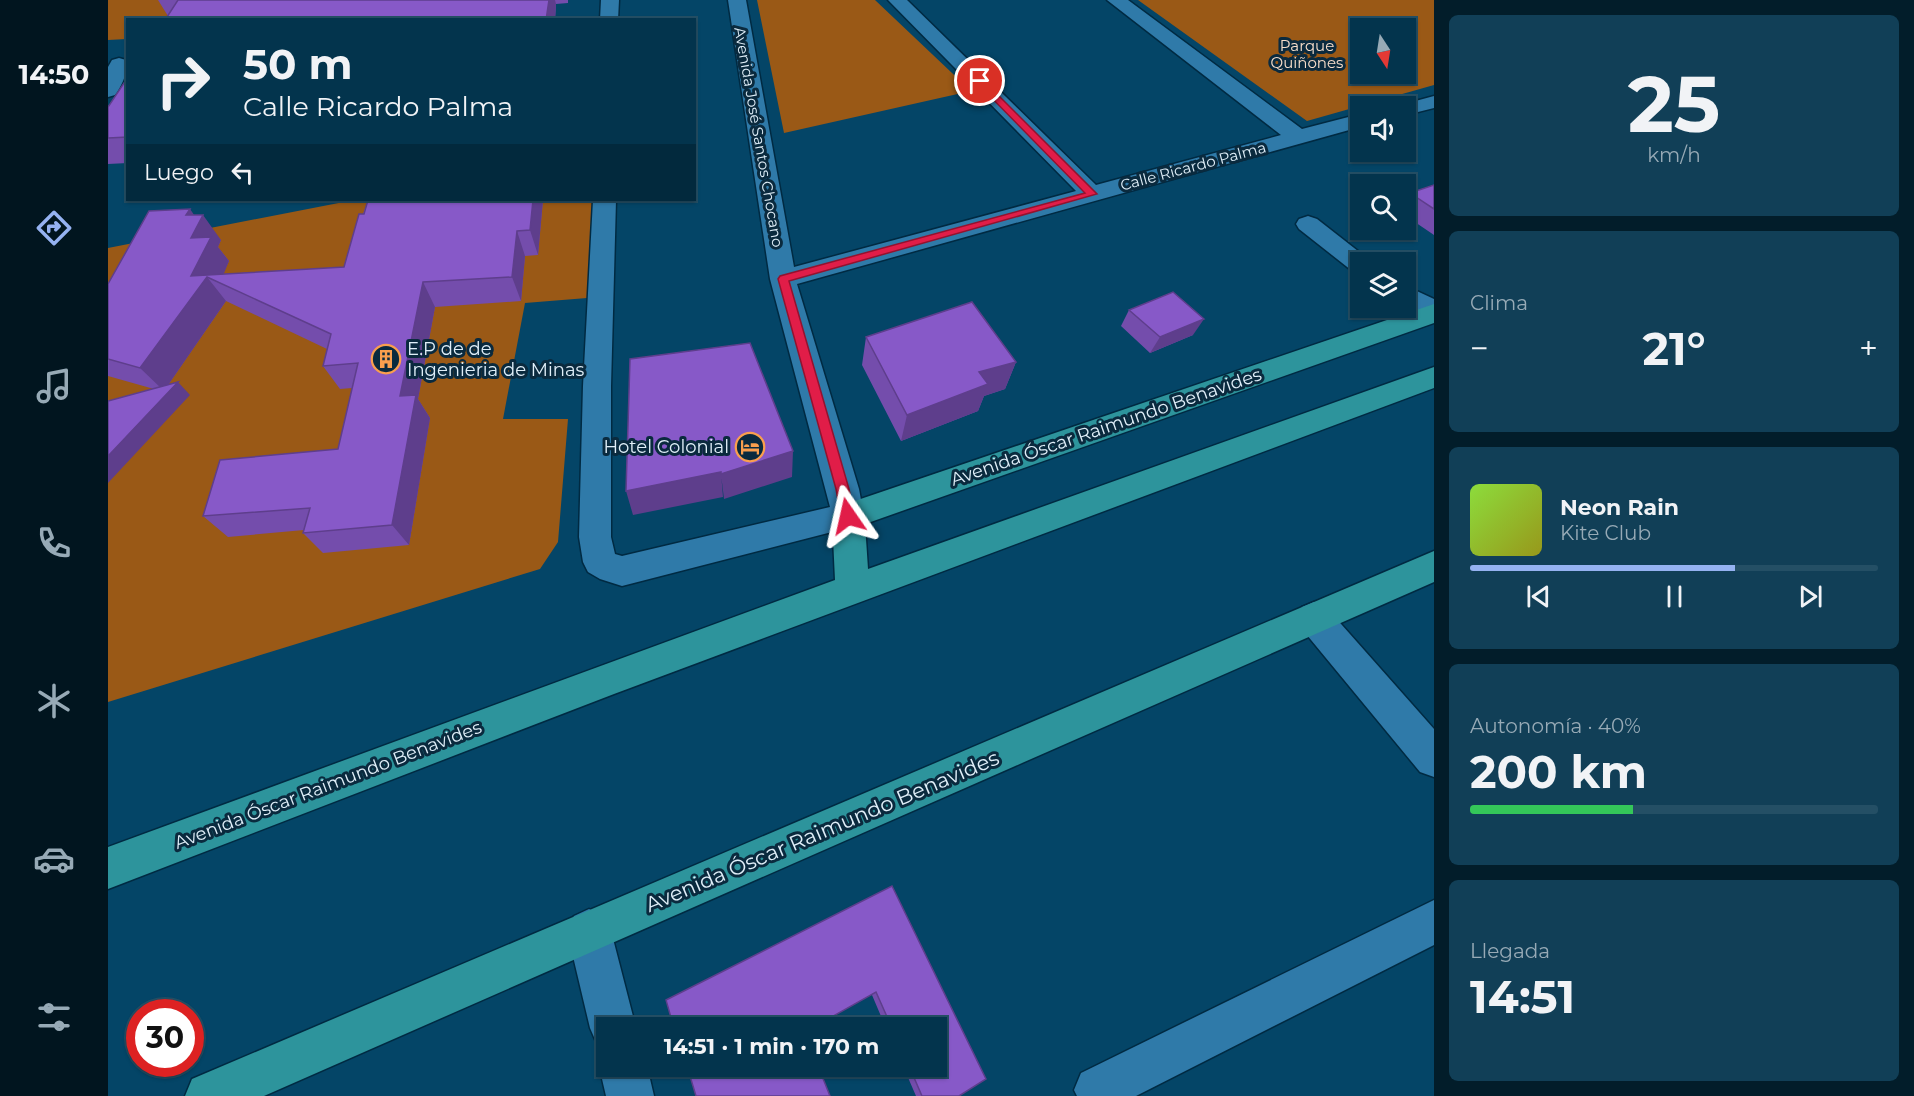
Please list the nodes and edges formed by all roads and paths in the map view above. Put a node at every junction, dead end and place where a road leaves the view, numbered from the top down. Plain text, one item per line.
1 (610, 0) edge
2 (736, 0) edge
3 (897, 0) edge
4 (1116, 0) edge
5 (609, 18) edge
6 (108, 47) edge
7 (123, 55) edge
8 (108, 91) edge
9 (1434, 102) edge
10 (1416, 106) edge
11 (1350, 123) edge
12 (1298, 137) junction
13 (1092, 194) junction
14 (604, 201) edge
15 (1308, 224) dead end
16 (1350, 256) edge
17 (783, 279) junction
18 (1416, 301) edge
19 (1434, 312) edge
20 (1434, 377) edge
21 (848, 516) junction
22 (1434, 566) edge
23 (853, 590) junction
24 (1314, 618) junction
25 (1434, 758) edge
26 (108, 868) edge
27 (1434, 922) edge
28 (589, 932) junction
29 (610, 1017) edge
30 (626, 1077) edge
31 (1098, 1090) dead end
32 (209, 1096) edge
33 (630, 1096) edge

1 - 5 street
2 - 17 street, Avenida José Santos Chocano
3 - 13 street
4 - 12 street
6 - 7 street
7 - 8 street
9 - 10 street
11 - 12 street, Calle Ricardo Palma
12 - 13 street, Calle Ricardo Palma
13 - 17 street, Calle Ricardo Palma
14 - 21 street
15 - 16 street
17 - 21 street, Avenida José Santos Chocano
18 - 19 street
19 - 21 main road, Avenida Óscar Raimundo Benavides
20 - 23 main road, Avenida Óscar Raimundo Benavides
21 - 23 main road
22 - 24 main road, Avenida Óscar Raimundo Benavides
23 - 26 main road, Avenida Óscar Raimundo Benavides
24 - 25 street
24 - 28 main road, Avenida Óscar Raimundo Benavides
27 - 31 street
28 - 29 street
28 - 32 main road, Avenida Óscar Raimundo Benavides
30 - 33 street

